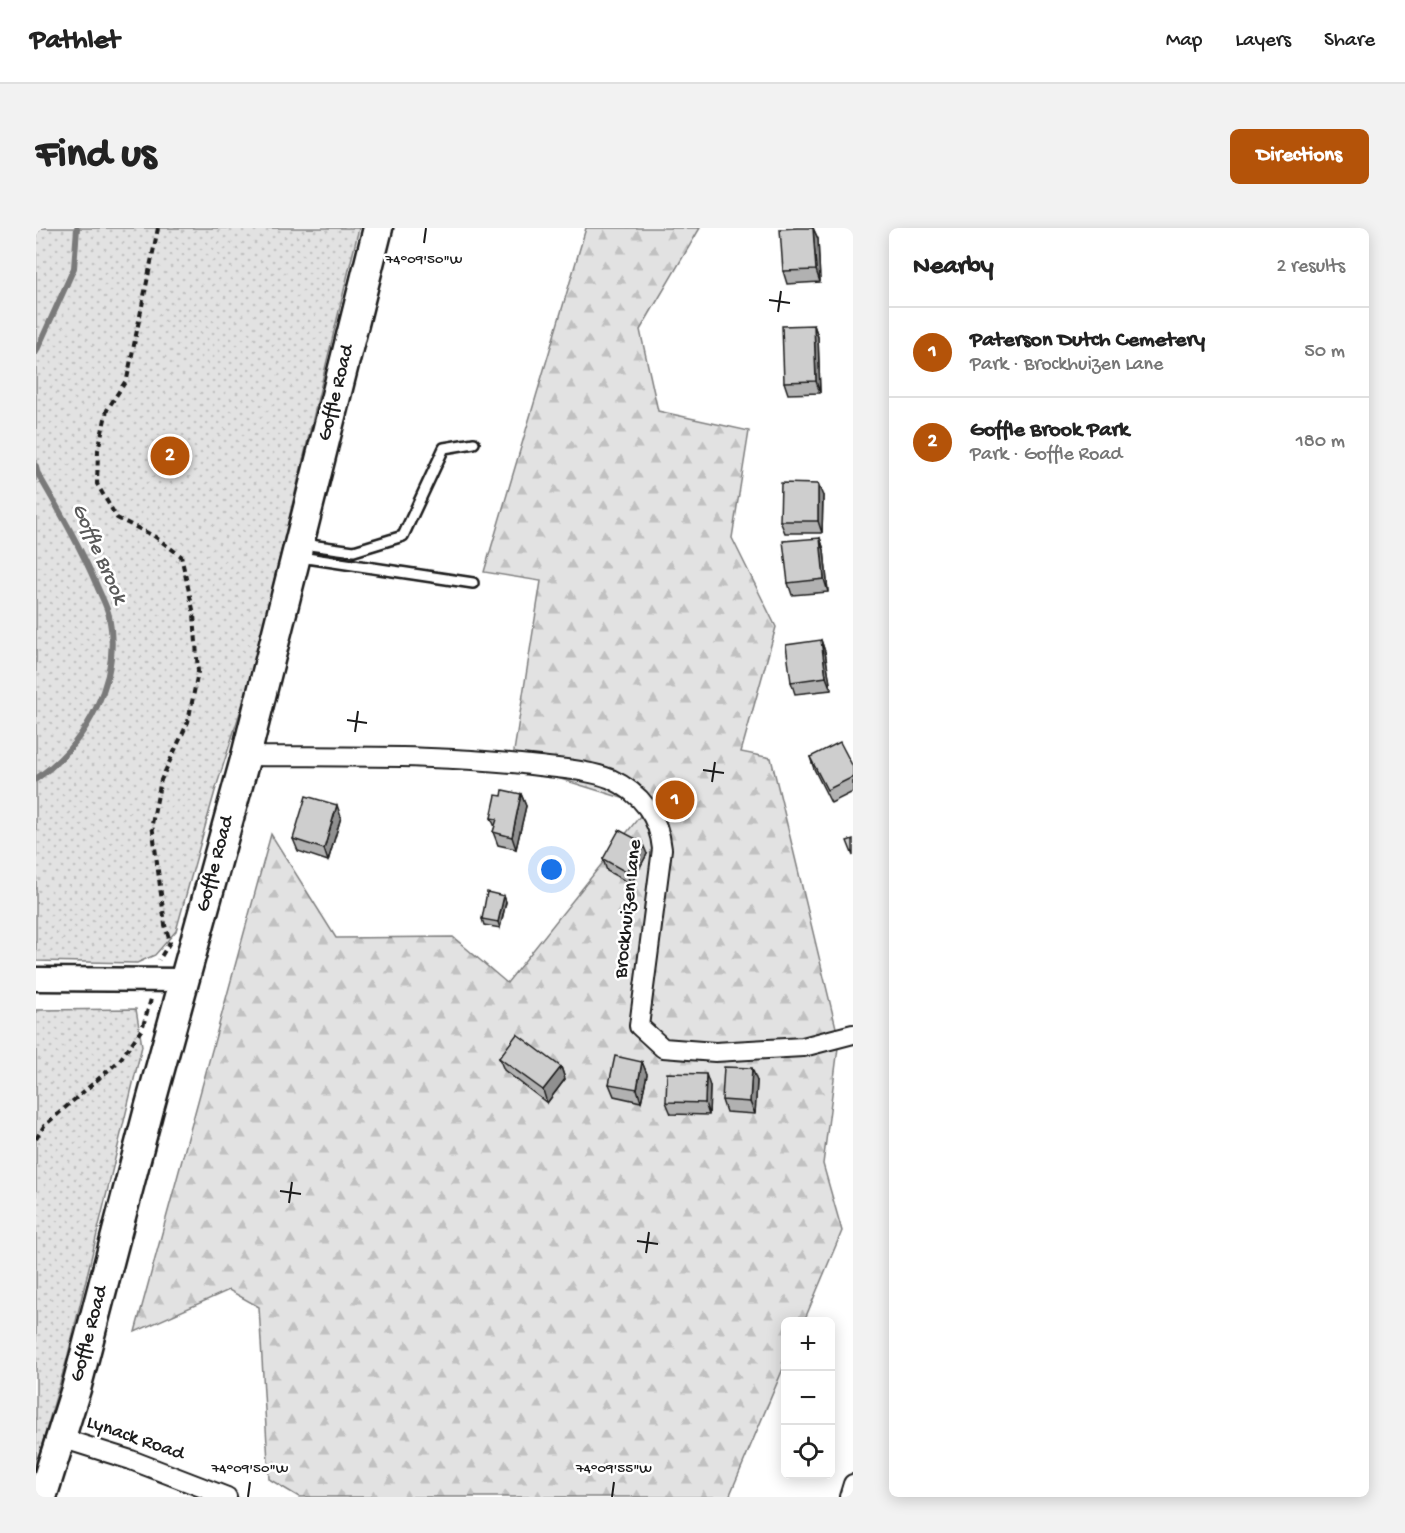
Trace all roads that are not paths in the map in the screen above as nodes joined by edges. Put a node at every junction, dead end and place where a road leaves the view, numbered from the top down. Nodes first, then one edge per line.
1 (378, 228) edge
2 (474, 443) dead end
3 (298, 550) junction
4 (472, 583) dead end
5 (246, 756) junction
6 (36, 980) edge
7 (184, 980) junction
8 (853, 1034) edge
9 (61, 1438) junction
10 (853, 1484) edge
11 (42, 1497) edge
12 (227, 1497) edge
13 (849, 1497) edge

1 - 3 main road, Goffle Road
2 - 3 lane
3 - 4 lane
3 - 5 main road, Goffle Road
5 - 7 main road, Goffle Road
5 - 8 street, Brockhuizen Lane
6 - 7 street
7 - 9 main road, Goffle Road
9 - 11 main road, Goffle Road
9 - 12 street, Lynack Road
10 - 13 street

